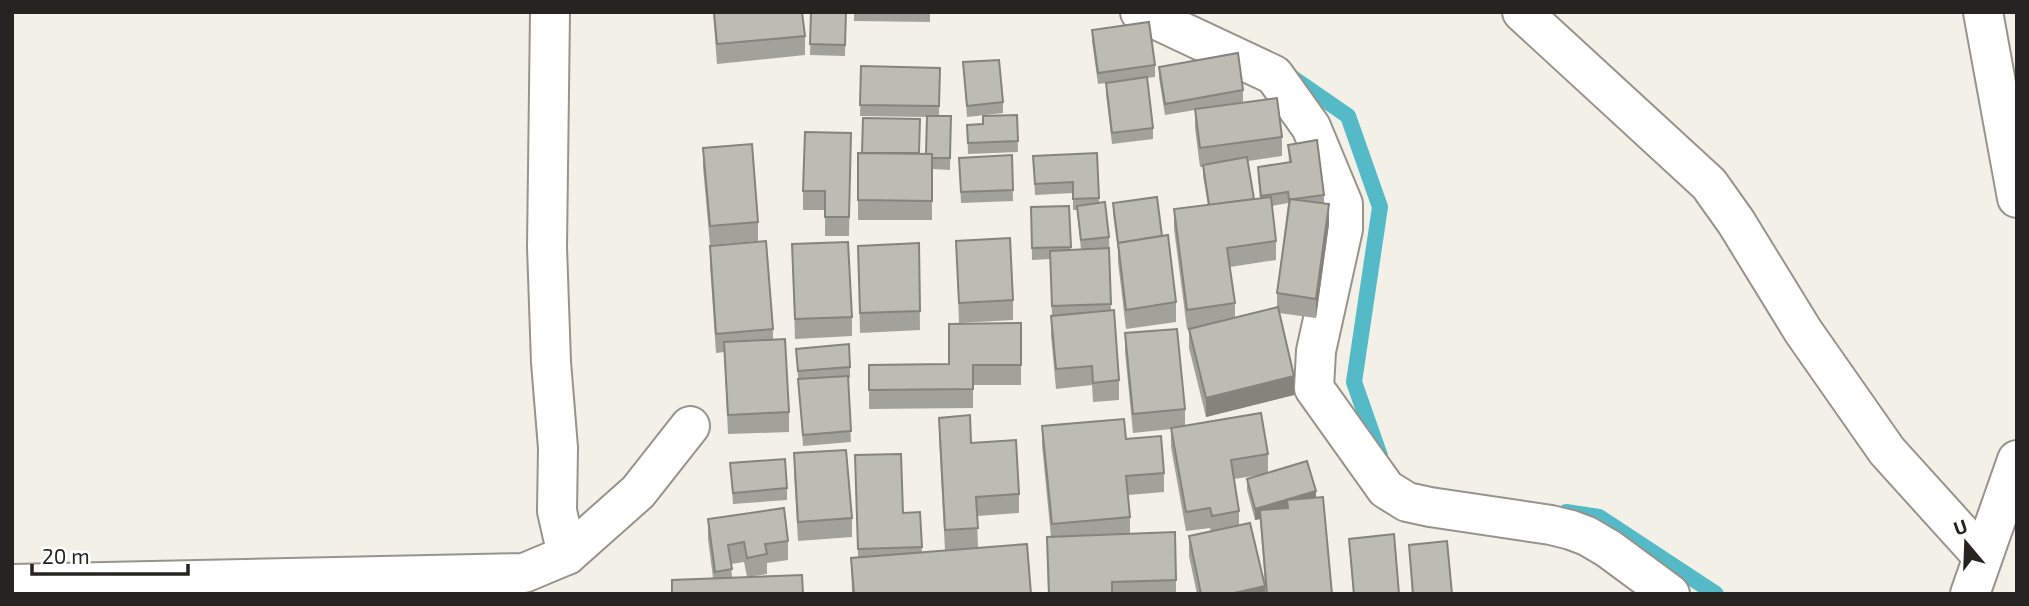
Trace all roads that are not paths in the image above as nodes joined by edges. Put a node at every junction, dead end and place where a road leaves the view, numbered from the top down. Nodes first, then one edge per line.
1 (550, 12) edge
2 (1140, 12) edge
3 (1522, 12) edge
4 (1983, 12) edge
5 (2017, 198) edge
6 (690, 426) dead end
7 (2017, 460) edge
8 (567, 555) junction
9 (1982, 556) junction
10 (12, 583) edge
11 (1670, 594) edge
12 (1970, 594) edge

1 - 8 street
2 - 11 street
3 - 9 street
4 - 5 street
6 - 8 street
7 - 9 street
8 - 10 street
9 - 12 street

